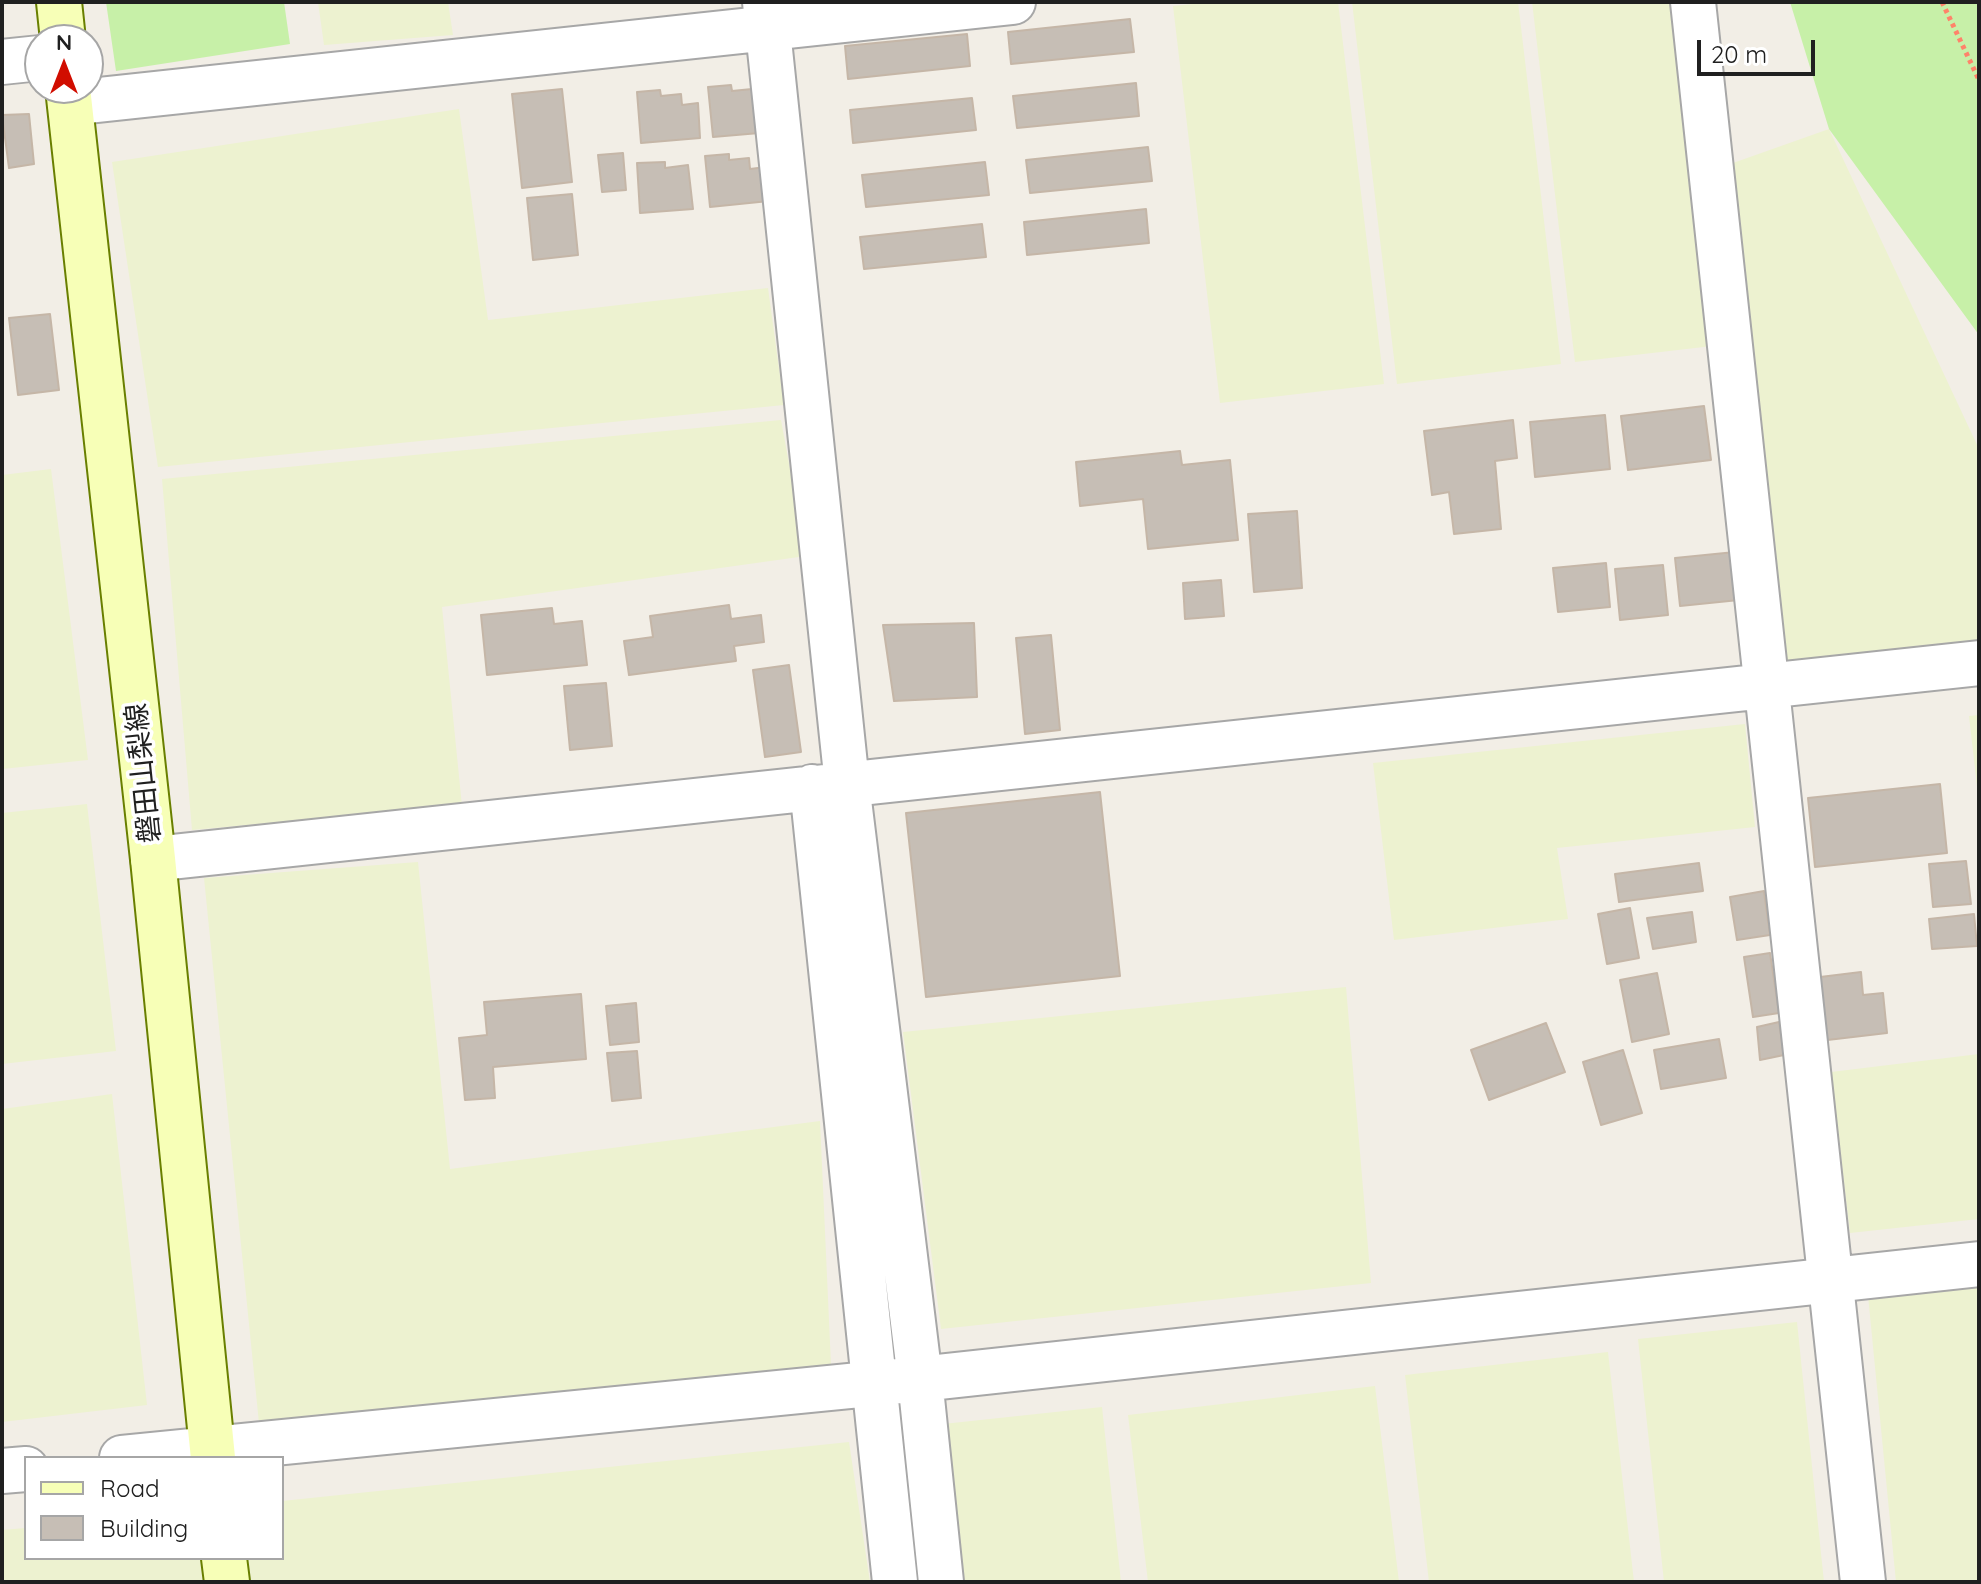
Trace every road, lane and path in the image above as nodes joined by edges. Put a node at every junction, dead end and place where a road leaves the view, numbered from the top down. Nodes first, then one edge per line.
1 (59, 2) edge
2 (1013, 2) edge
3 (1693, 2) edge
4 (1942, 2) edge
5 (766, 15) edge
6 (61, 24) edge
7 (24, 60) edge
8 (2, 62) edge
9 (1979, 80) edge
10 (104, 92) edge
11 (70, 104) edge
12 (1979, 663) edge
13 (1767, 685) junction
14 (830, 786) junction
15 (153, 859) junction
16 (1979, 1264) edge
17 (1831, 1278) junction
18 (920, 1379) junction
19 (874, 1383) junction
20 (212, 1453) edge
21 (158, 1456) edge
22 (24, 1469) edge
23 (2, 1471) edge
24 (224, 1560) edge
25 (227, 1582) edge
26 (895, 1582) edge
27 (941, 1582) edge
28 (1863, 1582) edge

1 - 6 main road
2 - 5 street
3 - 13 street
4 - 9 path
5 - 10 street
5 - 14 street
7 - 8 street
11 - 15 main road, 磐田山梨線
12 - 13 street
13 - 14 street
13 - 17 street
14 - 15 street
14 - 18 street
14 - 19 street
15 - 20 main road, 磐田山梨線
16 - 17 street
17 - 18 street
17 - 28 street
18 - 19 street
18 - 27 street
19 - 20 street
19 - 26 street
20 - 21 street
22 - 23 street
24 - 25 main road

